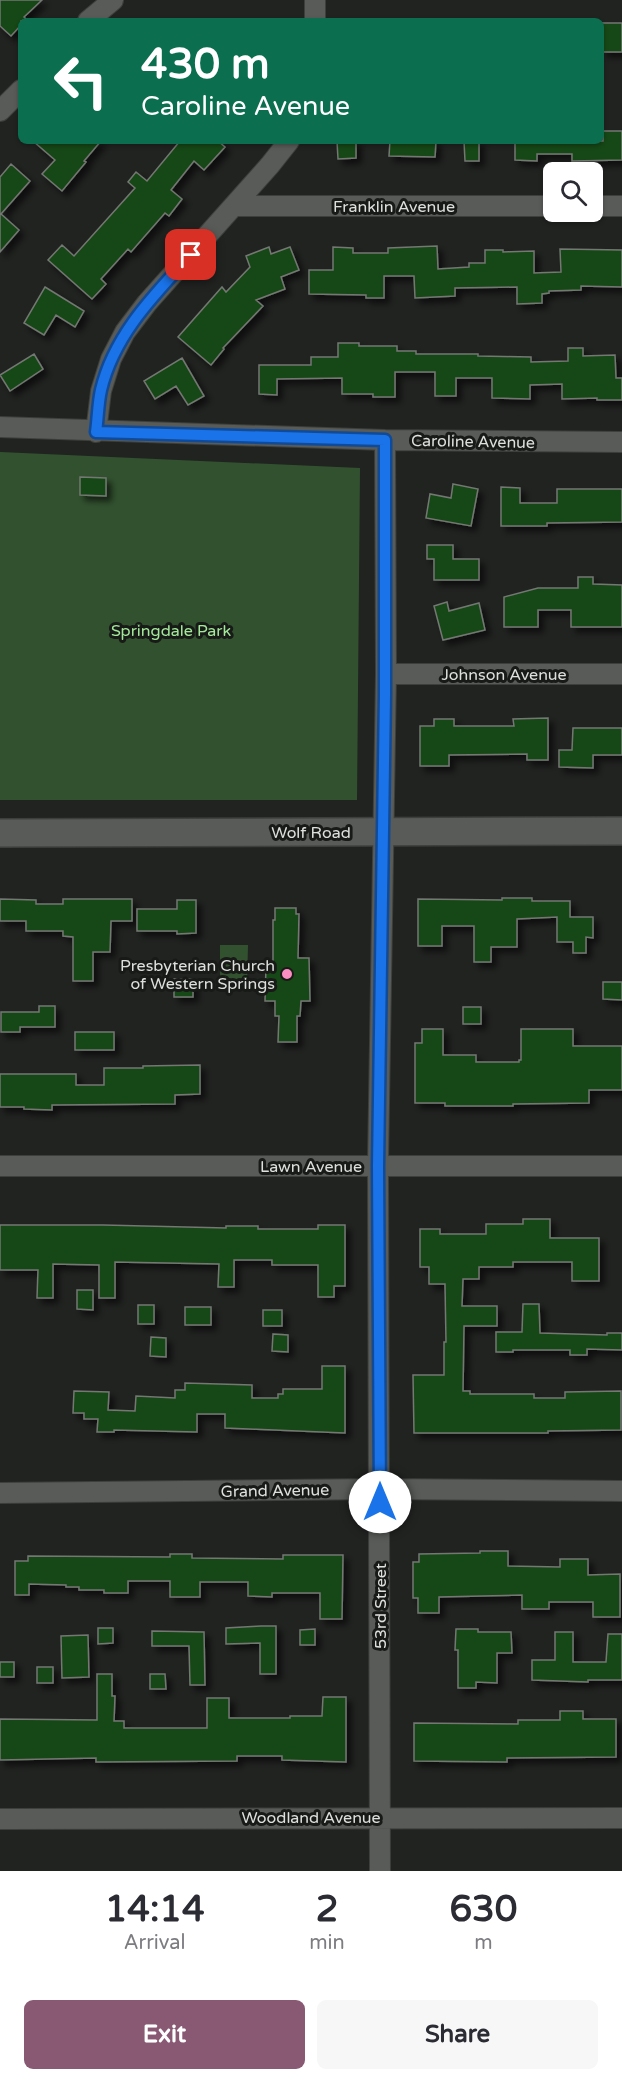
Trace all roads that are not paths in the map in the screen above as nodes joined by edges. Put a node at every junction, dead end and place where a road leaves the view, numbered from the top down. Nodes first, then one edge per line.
1 (113, 0) edge
2 (315, 0) edge
3 (92, 18) edge
4 (315, 18) edge
5 (18, 93) edge
6 (0, 111) edge
7 (287, 144) edge
8 (235, 206) junction
9 (543, 206) edge
10 (603, 206) edge
11 (622, 206) edge
12 (0, 427) edge
13 (96, 432) junction
14 (385, 440) junction
15 (622, 442) edge
16 (386, 674) junction
17 (622, 674) edge
18 (622, 831) edge
19 (384, 832) junction
20 (0, 833) edge
21 (0, 1166) edge
22 (378, 1166) junction
23 (622, 1166) edge
24 (380, 1490) junction
25 (622, 1491) edge
26 (0, 1493) edge
27 (381, 1817) junction
28 (622, 1818) edge
29 (0, 1819) edge
30 (380, 1871) edge

1 - 3 street
2 - 4 street
5 - 6 street
7 - 8 street
8 - 9 street, Franklin Avenue
8 - 13 street
10 - 11 street
12 - 13 street, Caroline Avenue
13 - 14 street, Caroline Avenue
14 - 15 street, Caroline Avenue
14 - 16 street, 53rd Street
16 - 17 street, Johnson Avenue
16 - 19 street, 53rd Street
18 - 19 main road, Wolf Road
19 - 20 main road, Wolf Road
19 - 22 street, 53rd Street
21 - 22 street, Lawn Avenue
22 - 23 street, Lawn Avenue
22 - 24 street, 53rd Street
24 - 25 street, Grand Avenue
24 - 26 street, Grand Avenue
24 - 27 street, 53rd Street
27 - 28 street, Woodland Avenue
27 - 29 street, Woodland Avenue
27 - 30 street, 53rd Street

